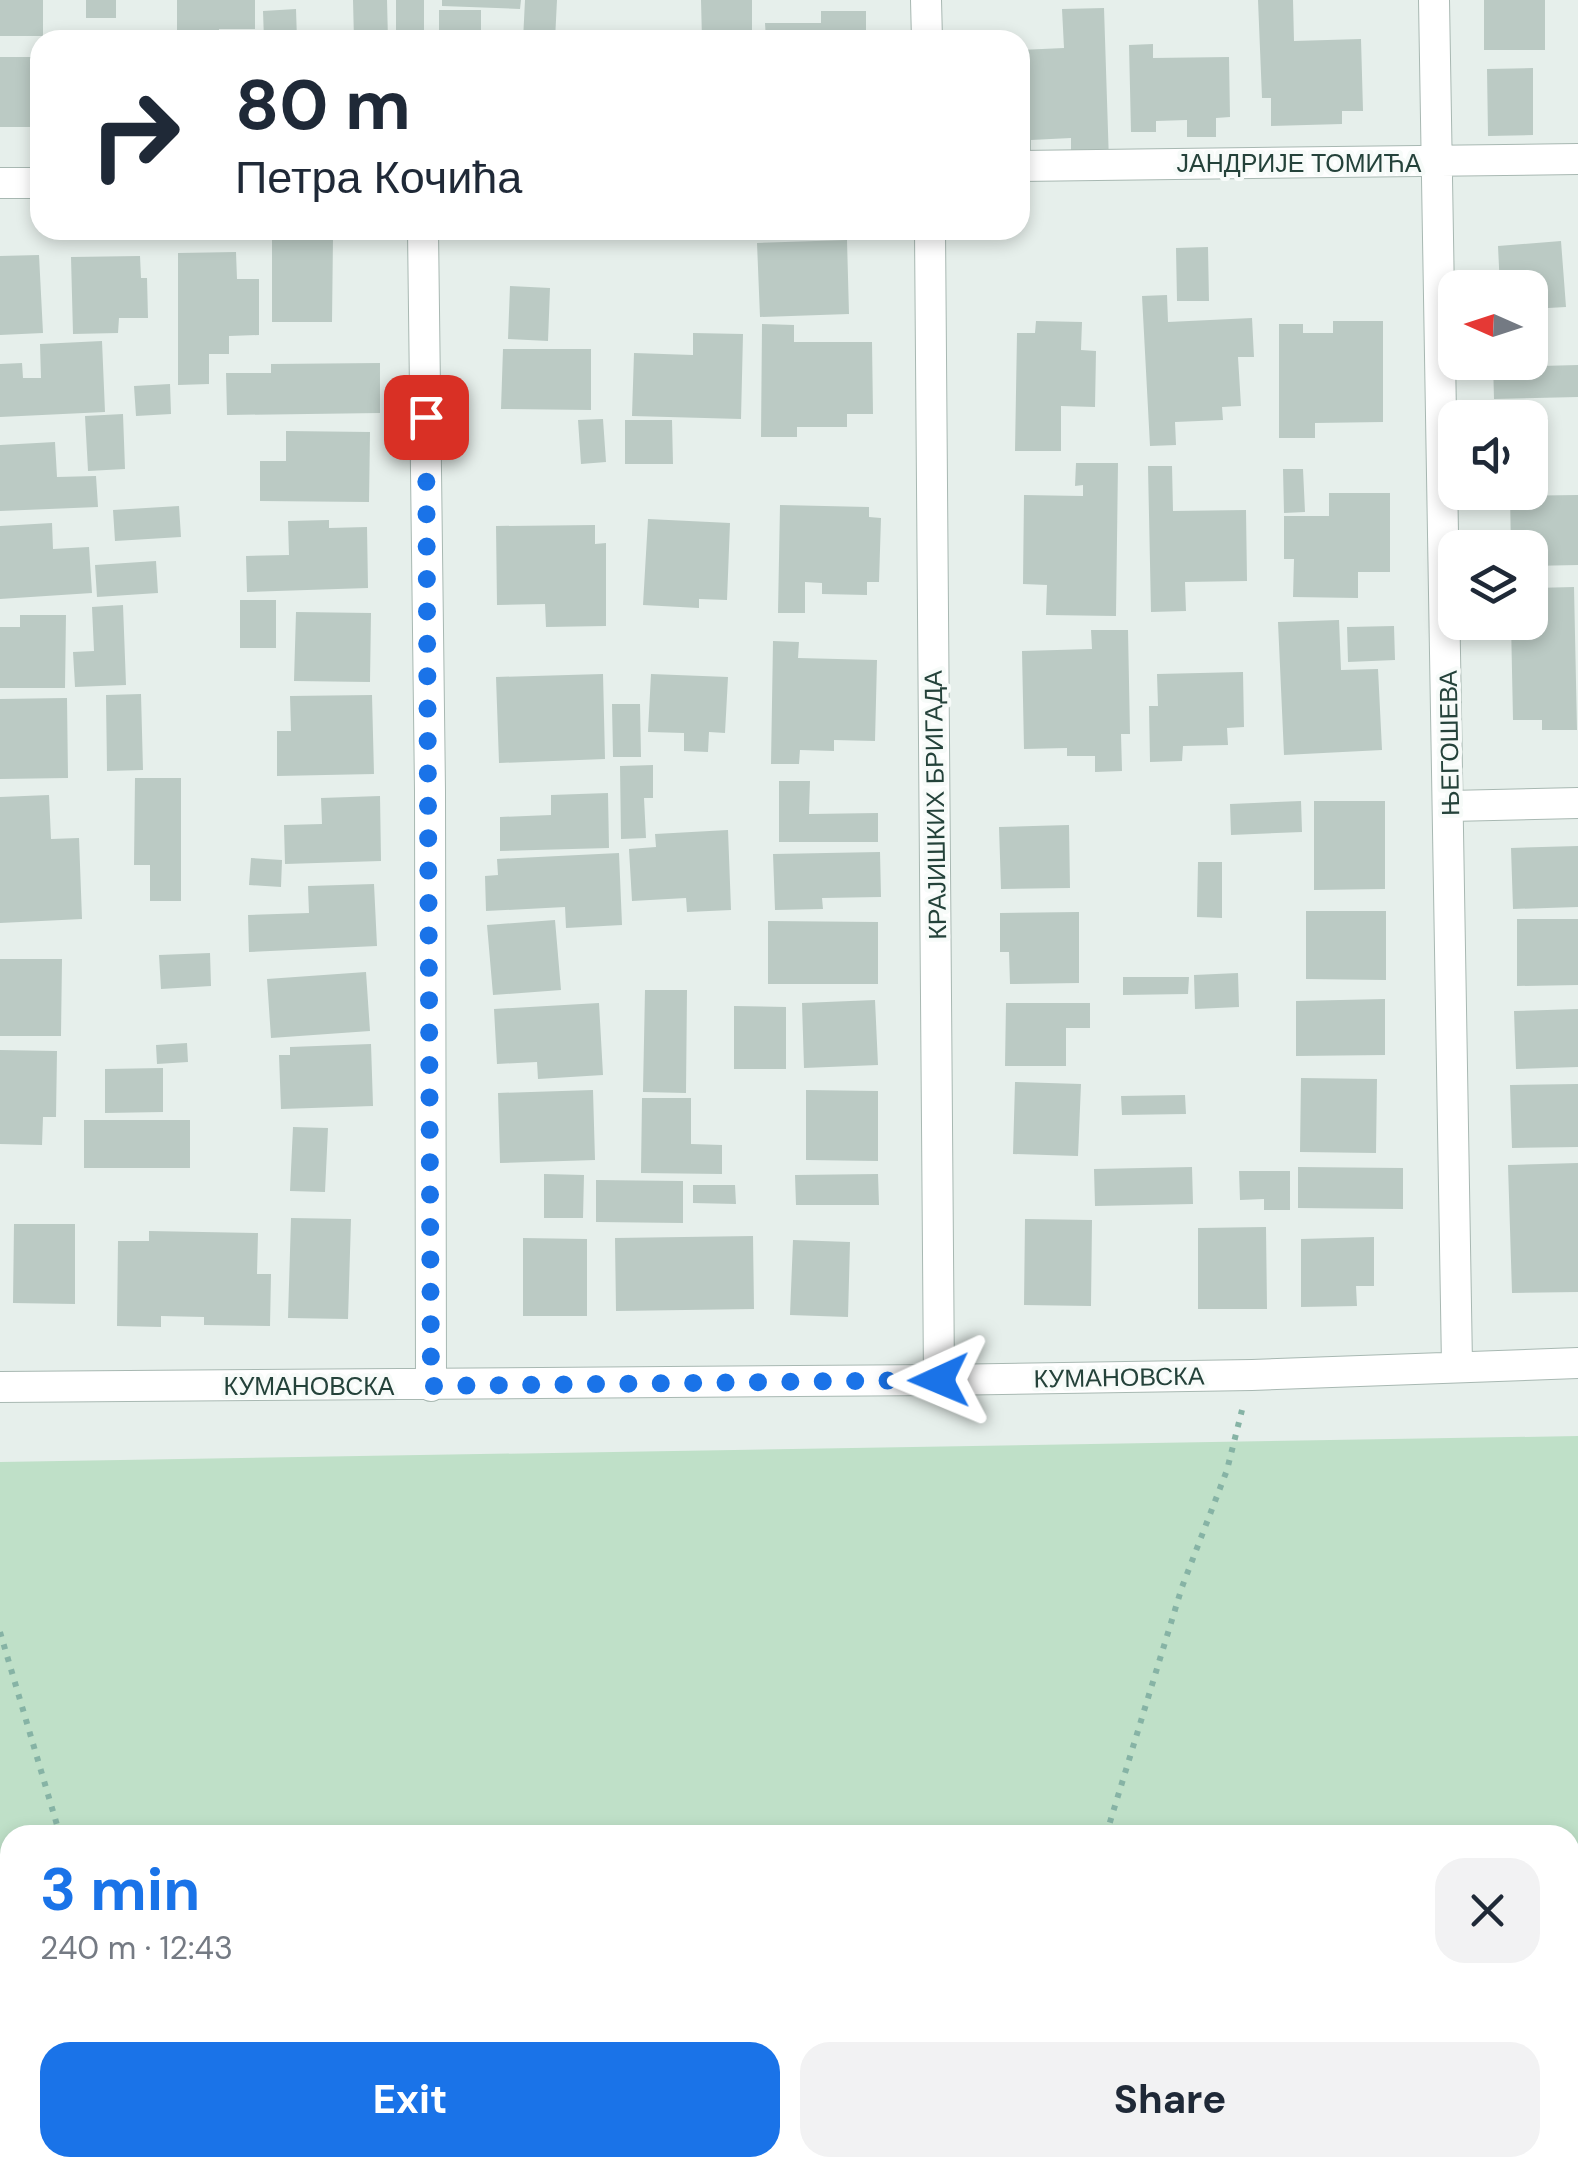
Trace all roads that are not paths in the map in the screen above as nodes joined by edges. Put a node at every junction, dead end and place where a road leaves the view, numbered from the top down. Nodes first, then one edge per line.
1 (926, 0) edge
2 (1434, 0) edge
3 (927, 30) edge
4 (1578, 158) edge
5 (1439, 162) junction
6 (1030, 166) edge
7 (30, 182) edge
8 (0, 183) edge
9 (423, 240) edge
10 (930, 240) edge
11 (1578, 803) edge
12 (1450, 806) junction
13 (1578, 1363) edge
14 (1457, 1365) junction
15 (939, 1380) junction
16 (431, 1386) junction
17 (0, 1388) edge

1 - 3 street
2 - 5 street, ЊЕГОШЕВА
4 - 5 street, ЈАНДРИЈЕ ТОМИЋА
5 - 6 street, ЈАНДРИЈЕ ТОМИЋА
5 - 12 street, ЊЕГОШЕВА
7 - 8 street
9 - 16 street
10 - 15 street, КРАЈИШКИХ БРИГАДА
11 - 12 street
12 - 14 street, ЊЕГОШЕВА
13 - 14 street, КУМАНОВСКА
14 - 15 street, КУМАНОВСКА
15 - 16 street, КУМАНОВСКА
16 - 17 street, КУМАНОВСКА

